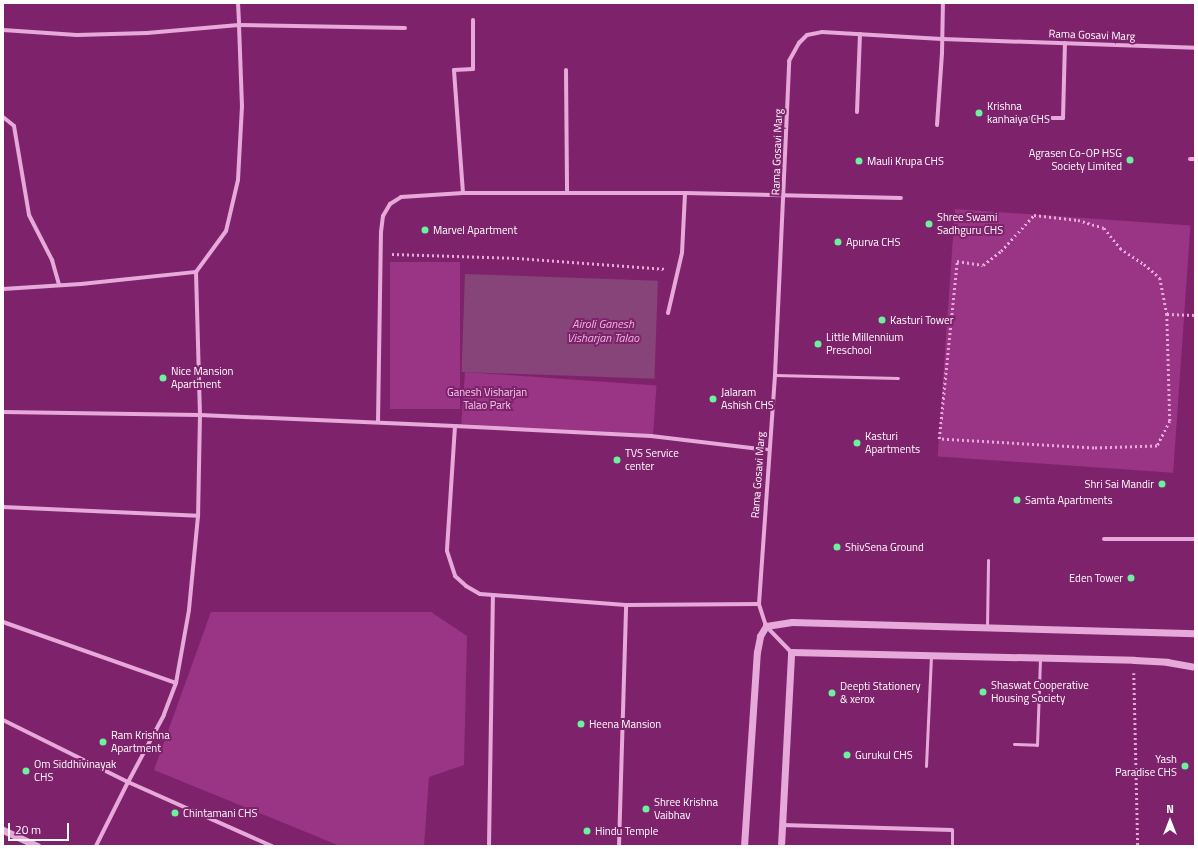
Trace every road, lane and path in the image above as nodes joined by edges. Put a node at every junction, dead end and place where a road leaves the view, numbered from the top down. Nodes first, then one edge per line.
1 (238, 3) edge
2 (943, 3) edge
3 (473, 20) dead end
4 (239, 25) junction
5 (405, 28) dead end
6 (3, 30) edge
7 (860, 34) junction
8 (942, 39) junction
9 (1065, 43) junction
10 (1195, 48) edge
11 (566, 70) dead end
12 (857, 112) dead end
13 (3, 117) edge
14 (1010, 118) dead end
15 (937, 125) dead end
16 (1190, 159) dead end
17 (1195, 159) edge
18 (463, 193) junction
19 (567, 193) junction
20 (686, 193) junction
21 (784, 196) junction
22 (901, 198) dead end
23 (381, 254) junction
24 (677, 270) junction
25 (196, 272) junction
26 (59, 285) junction
27 (3, 289) edge
28 (668, 313) dead end
29 (1167, 314) junction
30 (1195, 315) edge
31 (775, 375) junction
32 (898, 378) dead end
33 (3, 412) edge
34 (200, 416) junction
35 (378, 422) junction
36 (455, 426) junction
37 (769, 450) junction
38 (3, 507) edge
39 (198, 516) junction
40 (1104, 539) dead end
41 (1195, 540) edge
42 (988, 560) dead end
43 (493, 595) junction
44 (758, 604) junction
45 (626, 605) junction
46 (3, 622) edge
47 (766, 626) junction
48 (987, 628) junction
49 (1195, 633) edge
50 (791, 652) junction
51 (931, 656) junction
52 (1040, 659) junction
53 (1134, 660) junction
54 (1195, 667) edge
55 (176, 682) junction
56 (3, 720) edge
57 (1014, 744) dead end
58 (926, 766) dead end
59 (128, 782) junction
60 (782, 825) junction
61 (3, 830) edge
62 (952, 830) joint
63 (37, 846) edge
64 (96, 846) edge
65 (272, 846) edge
66 (489, 846) edge
67 (619, 846) edge
68 (744, 846) edge
69 (781, 846) edge
70 (952, 846) edge
71 (1138, 846) edge

1 - 4 street
2 - 8 street
3 - 18 street
4 - 5 street
4 - 6 street
4 - 25 street
7 - 8 street, Rama Gosavi Marg
7 - 12 street
7 - 21 street, Rama Gosavi Marg
8 - 9 street, Rama Gosavi Marg
8 - 15 street
9 - 10 street, Rama Gosavi Marg
9 - 14 street
11 - 19 street
13 - 26 street
16 - 17 street
18 - 19 street
18 - 23 street
19 - 20 street
20 - 21 street
20 - 24 street
21 - 22 street
21 - 31 street, Rama Gosavi Marg
23 - 24 path
23 - 35 street
24 - 28 street
25 - 26 street
25 - 34 street
26 - 27 street
29 - 29 path
29 - 30 path
31 - 32 lane
31 - 37 street, Rama Gosavi Marg
33 - 34 street
34 - 35 street
34 - 39 street
35 - 36 street
36 - 37 street
36 - 43 street
37 - 44 street, Rama Gosavi Marg
38 - 39 street
39 - 55 street
40 - 41 street
42 - 48 lane
43 - 45 street
43 - 66 street
44 - 45 street
44 - 47 street, Rama Gosavi Marg
45 - 67 street
46 - 55 street
47 - 48 street
47 - 50 street, Rama Gosavi Marg
47 - 68 street
48 - 49 street
50 - 51 street
50 - 60 street
51 - 52 street
51 - 58 lane
52 - 53 street
52 - 57 lane
53 - 54 street
53 - 71 path
55 - 59 street
56 - 59 street
59 - 64 street
59 - 65 street
60 - 62 street
60 - 69 street
61 - 63 street
62 - 70 lane

